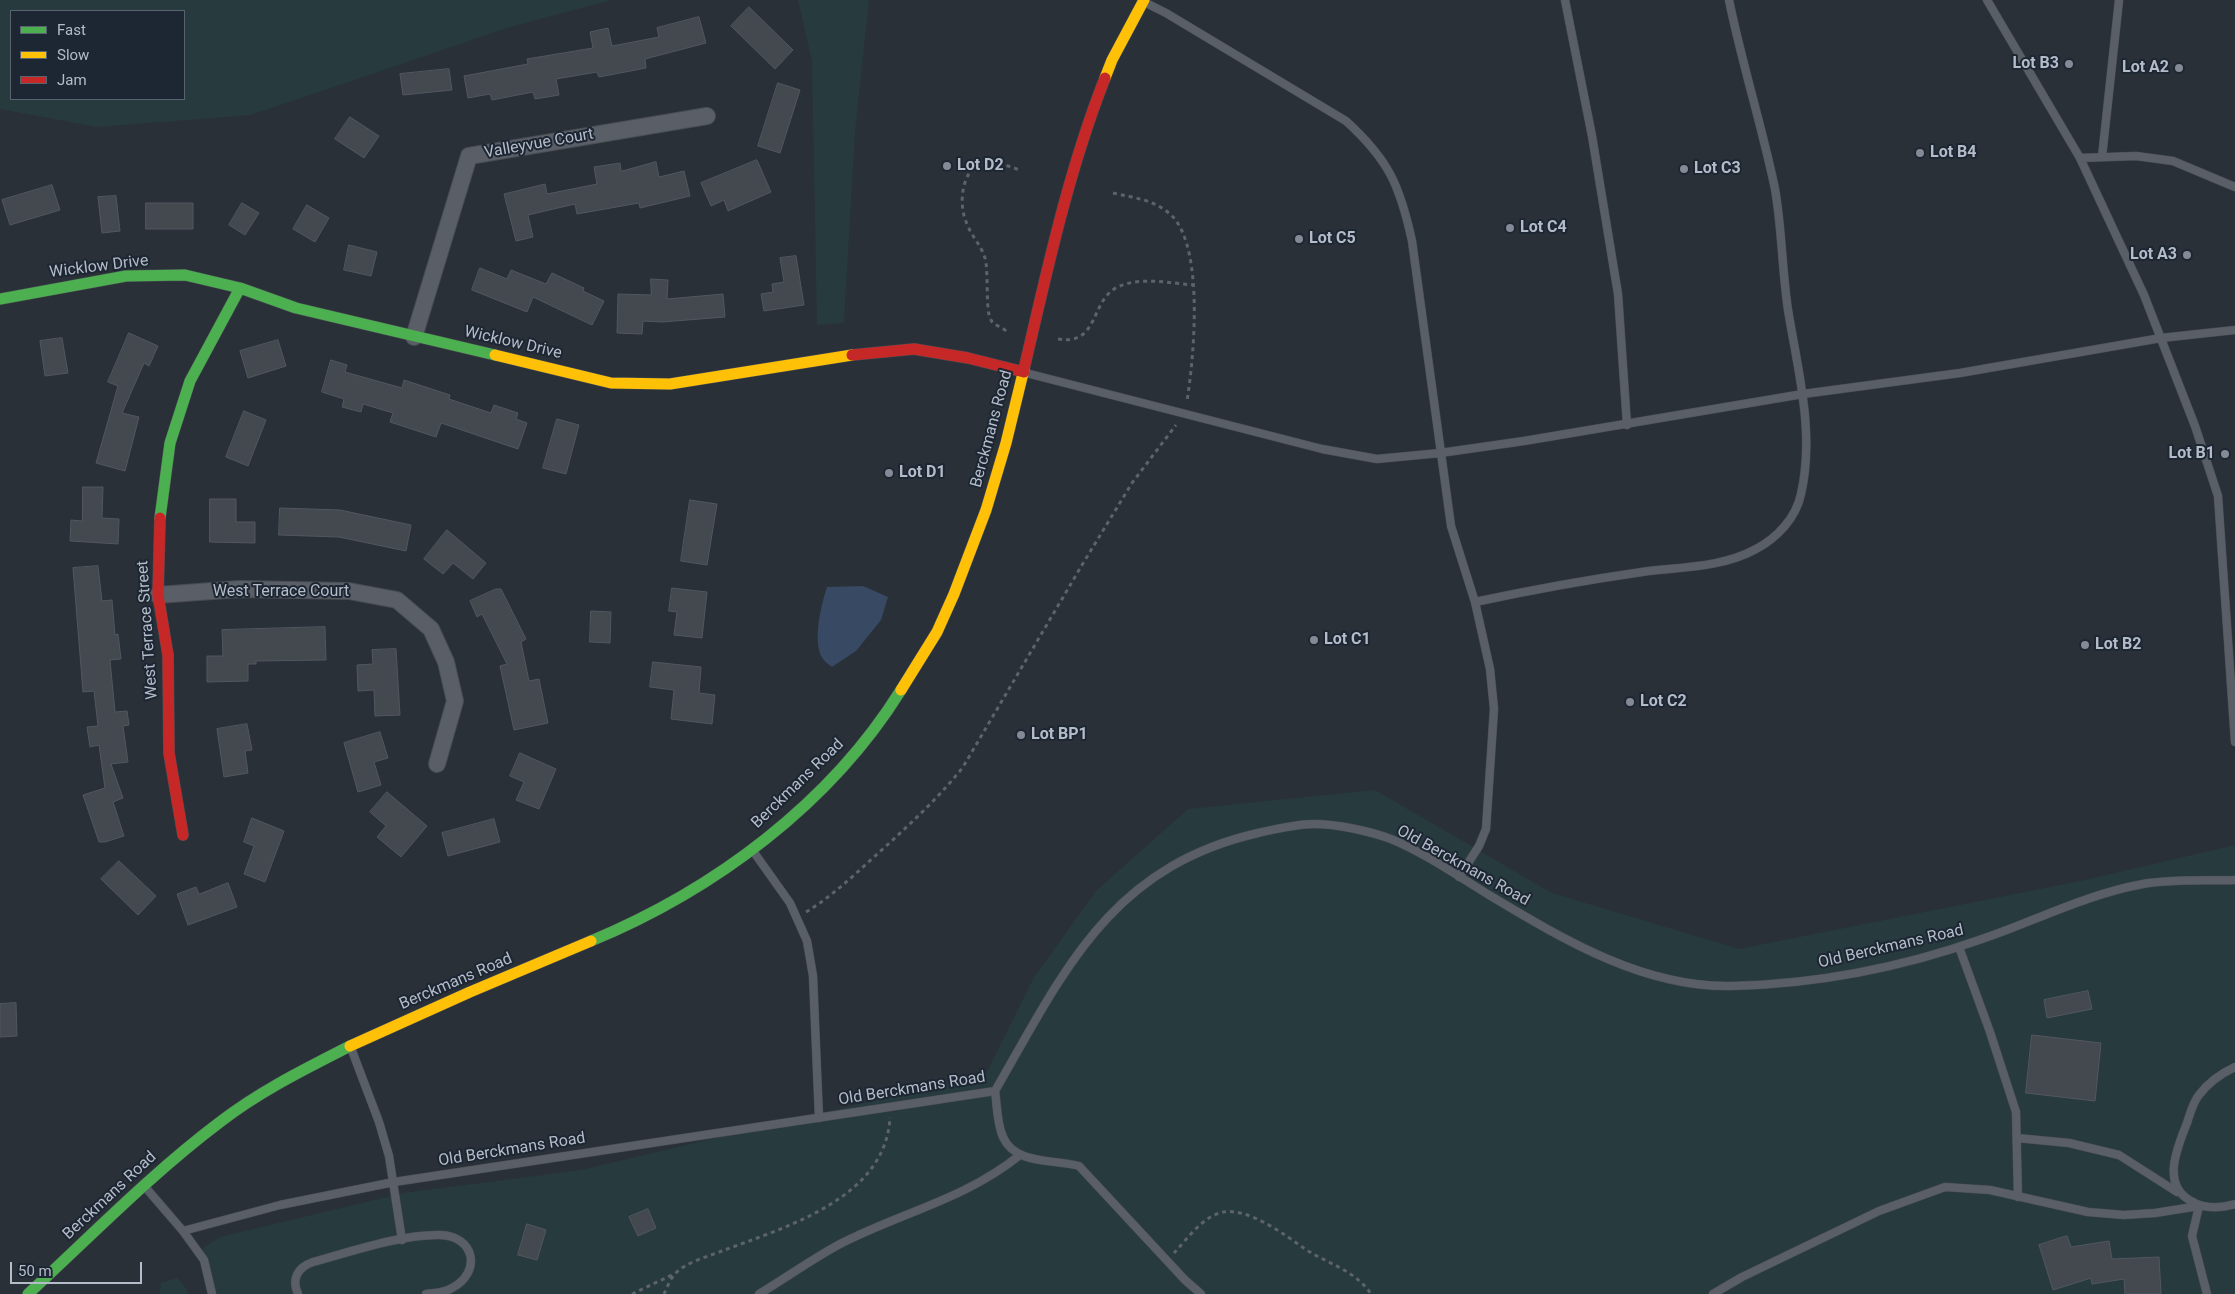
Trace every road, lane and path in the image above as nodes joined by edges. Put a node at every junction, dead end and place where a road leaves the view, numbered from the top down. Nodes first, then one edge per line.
1 (1565, 0) edge
2 (1729, 0) edge
3 (1987, 0) edge
4 (2119, 0) edge
5 (1142, 1) edge
6 (707, 116) dead end
7 (2102, 157) junction
8 (2080, 158) junction
9 (1020, 170) dead end
10 (2235, 187) edge
11 (1114, 193) dead end
12 (1193, 285) junction
13 (240, 288) junction
14 (0, 299) edge
15 (2235, 330) edge
16 (1006, 331) dead end
17 (414, 337) junction
18 (2161, 338) junction
19 (1058, 339) dead end
20 (1024, 372) junction
21 (1803, 394) junction
22 (1185, 414) junction
23 (1626, 425) junction
24 (1440, 453) junction
25 (158, 595) junction
26 (1475, 602) junction
27 (2235, 742) edge
28 (437, 764) dead end
29 (183, 835) dead end
30 (752, 850) junction
31 (1459, 877) junction
32 (2235, 880) edge
33 (798, 916) junction
34 (1959, 947) junction
35 (350, 1046) junction
36 (2235, 1067) edge
37 (995, 1091) junction
38 (890, 1107) junction
39 (819, 1118) junction
40 (2017, 1138) junction
41 (1020, 1155) junction
42 (394, 1182) junction
43 (145, 1187) junction
44 (2018, 1196) junction
45 (2186, 1199) junction
46 (2235, 1204) edge
47 (2199, 1206) junction
48 (183, 1231) junction
49 (402, 1240) junction
50 (1174, 1267) junction
51 (675, 1273) junction
52 (28, 1294) edge
53 (212, 1294) edge
54 (298, 1294) edge
55 (426, 1294) edge
56 (632, 1294) edge
57 (664, 1294) edge
58 (759, 1294) edge
59 (1201, 1294) edge
60 (1370, 1294) edge
61 (1713, 1294) edge
62 (2207, 1294) edge

1 - 23 lane
2 - 21 lane
3 - 8 lane
4 - 7 lane
5 - 20 main road, Berckmans Road
5 - 24 lane
6 - 17 street, Valleyvue Court
7 - 8 lane
7 - 10 lane
8 - 18 lane
9 - 16 path
11 - 12 path
12 - 19 path
12 - 22 path
13 - 14 main road, Wicklow Drive
13 - 17 main road, Wicklow Drive
13 - 25 main road, West Terrace Street
15 - 18 lane
17 - 20 main road, Wicklow Drive
18 - 21 lane
18 - 27 lane
20 - 22 lane
20 - 30 main road, Berckmans Road
21 - 23 lane
21 - 26 lane
22 - 24 lane
22 - 33 path
23 - 24 lane
24 - 26 lane
25 - 28 street, West Terrace Court
25 - 29 main road, West Terrace Street
26 - 31 lane
30 - 33 lane
30 - 35 main road, Berckmans Road
31 - 34 lane, Old Berckmans Road
31 - 37 lane, Old Berckmans Road
32 - 34 lane, Old Berckmans Road
33 - 39 lane
34 - 40 lane
35 - 42 lane
35 - 43 main road, Berckmans Road
36 - 45 lane
37 - 38 lane, Old Berckmans Road
37 - 41 lane
38 - 39 lane, Old Berckmans Road
38 - 51 path
39 - 42 lane, Old Berckmans Road
40 - 44 lane
40 - 45 lane
41 - 50 lane
41 - 58 lane
42 - 48 lane, Old Berckmans Road
42 - 49 lane
43 - 48 lane
43 - 52 main road, Berckmans Road
44 - 47 lane
44 - 61 lane
45 - 47 lane
46 - 47 lane
47 - 62 lane
48 - 53 lane
49 - 54 lane
49 - 55 lane
50 - 59 lane
50 - 60 path
51 - 56 path
51 - 57 path

